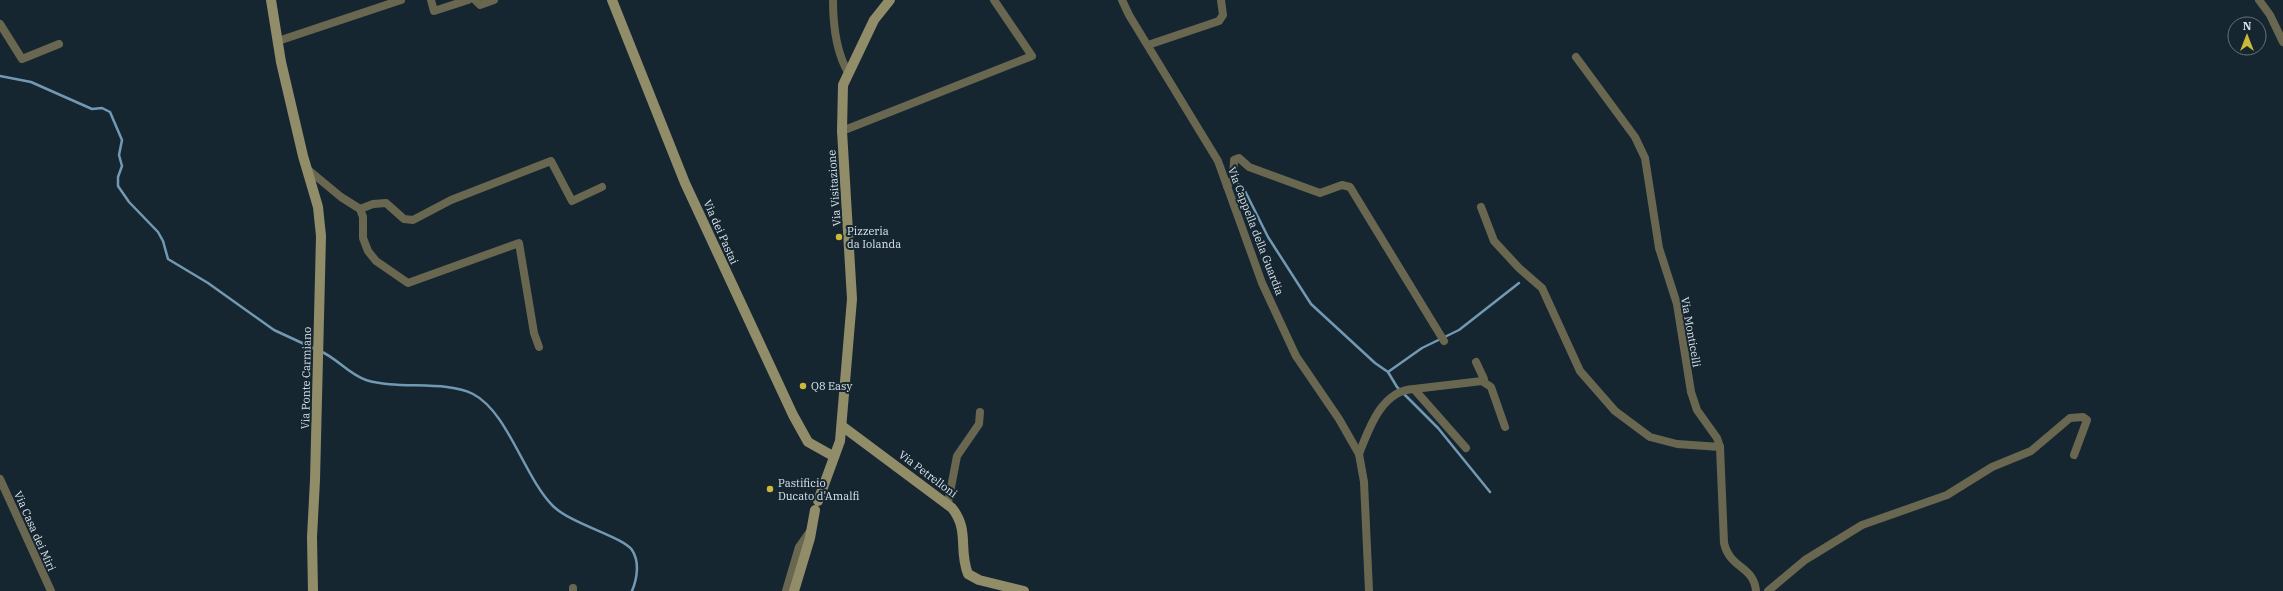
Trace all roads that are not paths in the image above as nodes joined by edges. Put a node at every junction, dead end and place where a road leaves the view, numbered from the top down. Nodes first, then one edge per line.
1 (271, 0) edge
2 (401, 0) edge
3 (431, 0) edge
4 (468, 0) edge
5 (475, 0) edge
6 (494, 0) edge
7 (612, 0) edge
8 (833, 0) edge
9 (890, 0) edge
10 (994, 0) edge
11 (1122, 0) edge
12 (1222, 0) edge
13 (2259, 0) edge
14 (0, 24) edge
15 (278, 41) junction
16 (2283, 42) edge
17 (59, 44) dead end
18 (1152, 44) junction
19 (1576, 57) dead end
20 (849, 74) junction
21 (842, 131) junction
22 (306, 168) junction
23 (1231, 180) junction
24 (602, 188) dead end
25 (1481, 207) dead end
26 (360, 209) junction
27 (1444, 341) dead end
28 (539, 347) dead end
29 (1476, 362) dead end
30 (1482, 380) junction
31 (1414, 389) junction
32 (980, 412) dead end
33 (842, 426) junction
34 (1505, 427) dead end
35 (1720, 447) junction
36 (1466, 448) dead end
37 (1359, 454) junction
38 (2074, 454) dead end
39 (833, 456) junction
40 (0, 479) edge
41 (948, 503) junction
42 (812, 529) junction
43 (51, 591) edge
44 (313, 591) edge
45 (786, 591) edge
46 (794, 591) edge
47 (1024, 591) edge
48 (1369, 591) edge
49 (1756, 591) edge
50 (1768, 591) edge

1 - 15 street, Via Ponte Carmiano
2 - 15 street
3 - 4 street
5 - 6 street
7 - 39 street, Via dei Pastai
8 - 20 street
9 - 20 street, Via Visitazione
10 - 21 street
11 - 18 street, Via Cappella della Guardia
12 - 18 street
13 - 16 street
14 - 17 street
15 - 22 street, Via Ponte Carmiano
18 - 23 street, Via Cappella della Guardia
19 - 35 street, Via Monticelli
20 - 21 street, Via Visitazione
21 - 33 street, Via Visitazione
22 - 26 street
22 - 44 street, Via Ponte Carmiano
23 - 27 street
23 - 37 street, Via Cappella della Guardia
24 - 26 street
25 - 35 street
26 - 28 street
29 - 30 street
30 - 31 street
30 - 34 street
31 - 36 street
31 - 37 street
32 - 41 street
33 - 39 street, Via Visitazione
33 - 41 street, Via Petrelloni
35 - 49 street, Via Monticelli
37 - 48 street, Via Cappella della Guardia
38 - 50 street
39 - 42 street, Via Visitazione
40 - 43 street, Via Casa dei Miri
41 - 47 street, Via Petrelloni
42 - 45 street
42 - 46 street, Via Visitazione

